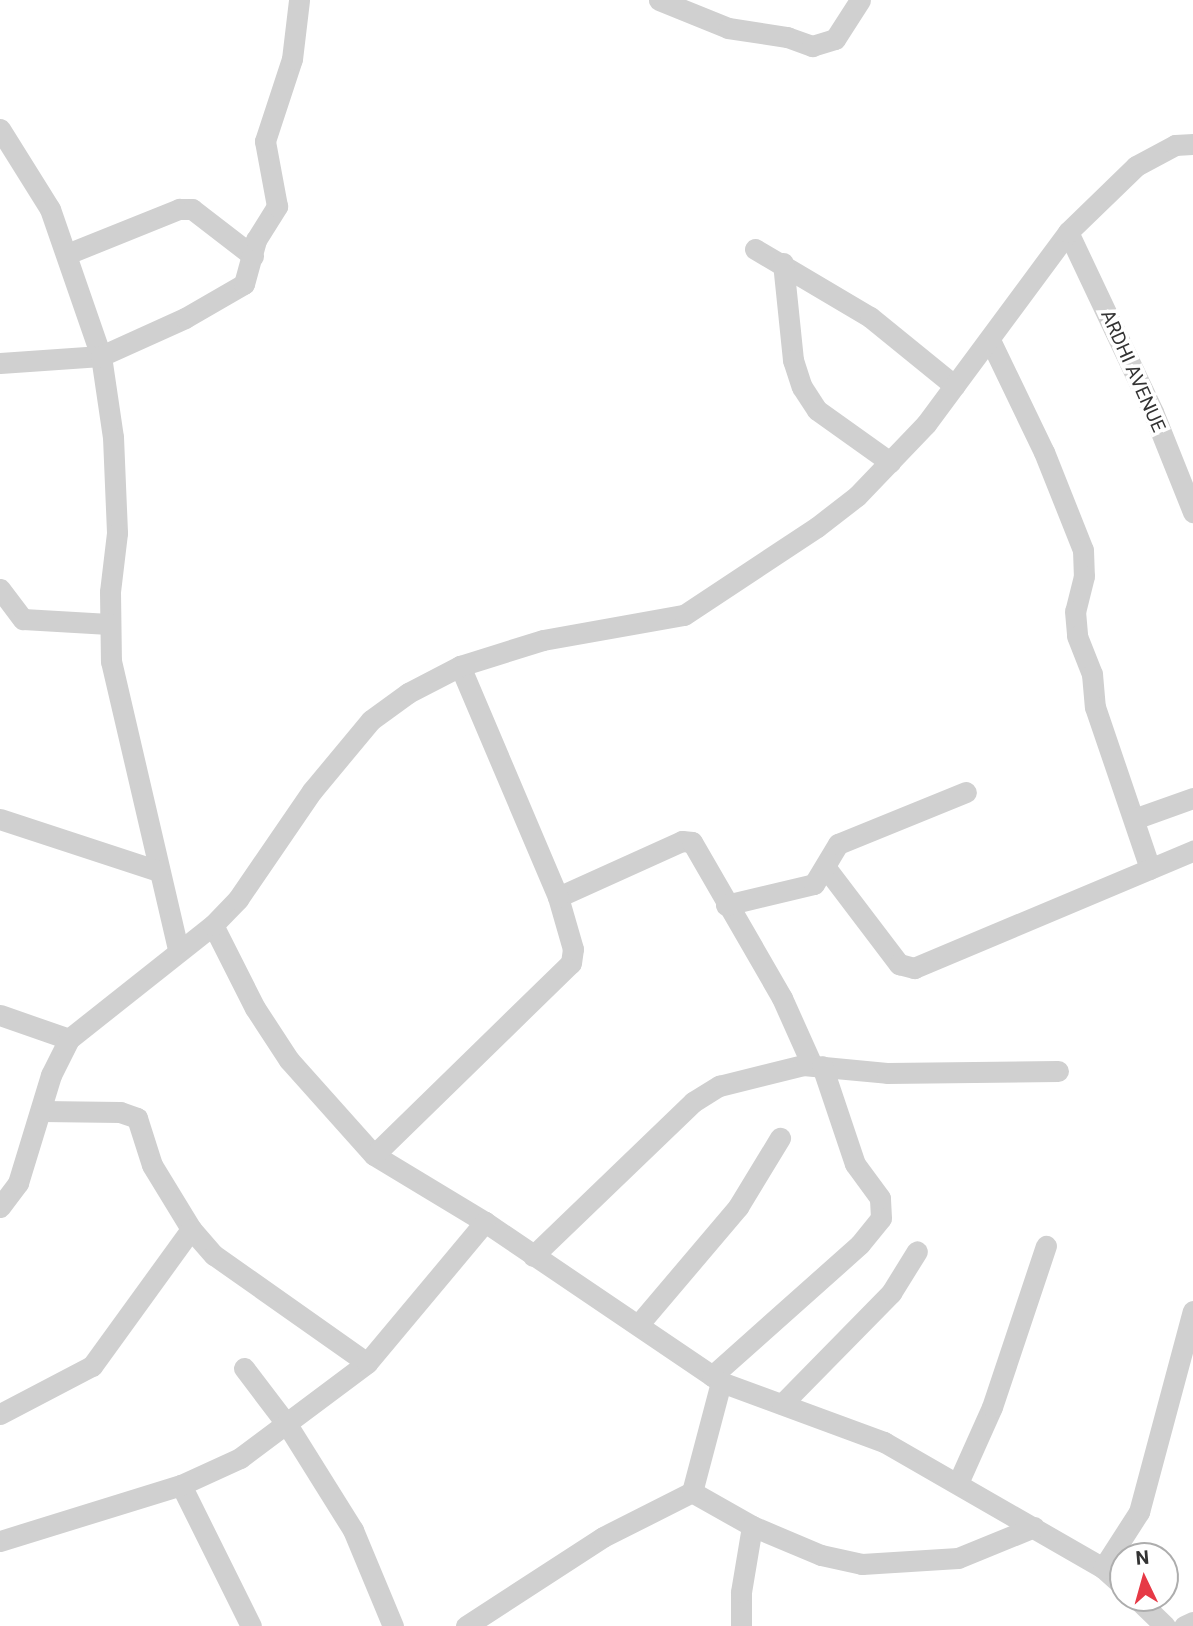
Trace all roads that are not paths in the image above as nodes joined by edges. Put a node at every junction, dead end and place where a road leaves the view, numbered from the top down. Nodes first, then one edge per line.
1 (299, 0) edge
2 (659, 0) edge
3 (860, 0) edge
4 (0, 129) edge
5 (1193, 144) edge
6 (1068, 232) junction
7 (755, 249) dead end
8 (67, 254) junction
9 (253, 256) junction
10 (783, 263) junction
11 (990, 340) junction
12 (101, 356) junction
13 (0, 363) edge
14 (955, 386) junction
15 (890, 461) junction
16 (1193, 512) edge
17 (0, 589) edge
18 (110, 624) junction
19 (460, 666) junction
20 (966, 792) dead end
21 (1193, 798) edge
22 (0, 819) edge
23 (1134, 820) junction
24 (1193, 851) edge
25 (825, 868) junction
26 (1150, 869) junction
27 (158, 871) junction
28 (558, 897) junction
29 (726, 905) junction
30 (213, 925) junction
31 (178, 950) junction
32 (0, 1015) edge
33 (69, 1039) junction
34 (817, 1065) junction
35 (1058, 1072) dead end
36 (41, 1111) junction
37 (780, 1138) dead end
38 (374, 1155) junction
39 (9, 1179) edge
40 (0, 1207) edge
41 (485, 1222) junction
42 (191, 1229) junction
43 (1046, 1246) dead end
44 (917, 1251) dead end
45 (533, 1256) junction
46 (1193, 1311) edge
47 (638, 1325) junction
48 (367, 1363) junction
49 (244, 1367) dead end
50 (717, 1379) junction
51 (1183, 1396) edge
52 (782, 1404) junction
53 (0, 1414) edge
54 (288, 1426) junction
55 (958, 1483) junction
56 (181, 1485) junction
57 (692, 1492) junction
58 (752, 1526) junction
59 (1034, 1527) junction
60 (0, 1541) edge
61 (1103, 1568) junction
62 (1109, 1573) edge
63 (1151, 1612) edge
64 (1193, 1622) edge
65 (251, 1626) edge
66 (393, 1626) edge
67 (466, 1626) edge
68 (741, 1626) edge
69 (1166, 1626) edge
70 (1184, 1626) edge

1 - 9 street
2 - 3 street
4 - 8 street
5 - 6 street
6 - 11 street
6 - 16 street, ARDHI AVENUE
7 - 10 street
8 - 9 street
8 - 12 street
9 - 12 street
10 - 14 street
10 - 15 street
11 - 14 street
11 - 23 street
12 - 13 street
12 - 18 street
14 - 15 street
15 - 19 street
17 - 18 street
18 - 27 street
19 - 28 street
19 - 30 street
20 - 25 street
21 - 23 street
22 - 27 street
23 - 26 street
24 - 26 street
25 - 26 street
25 - 29 street
27 - 31 street
28 - 29 street
28 - 38 street
29 - 34 street
30 - 31 street
30 - 38 street
31 - 33 street
32 - 33 street
33 - 36 street
34 - 35 street
34 - 45 street
34 - 50 street
36 - 39 street
36 - 42 street
37 - 47 street
38 - 41 street
39 - 40 street
41 - 45 street
41 - 48 street
42 - 48 street
42 - 53 street
43 - 55 street
44 - 52 street
45 - 47 street
46 - 51 street
47 - 50 street
48 - 54 street
49 - 54 street
50 - 52 street
50 - 57 street
51 - 61 street
52 - 55 street
54 - 56 street
54 - 66 street
55 - 59 street
56 - 60 street
56 - 65 street
57 - 58 street
57 - 67 street
58 - 59 street
58 - 68 street
59 - 61 street
61 - 62 street
63 - 69 street
64 - 70 street

